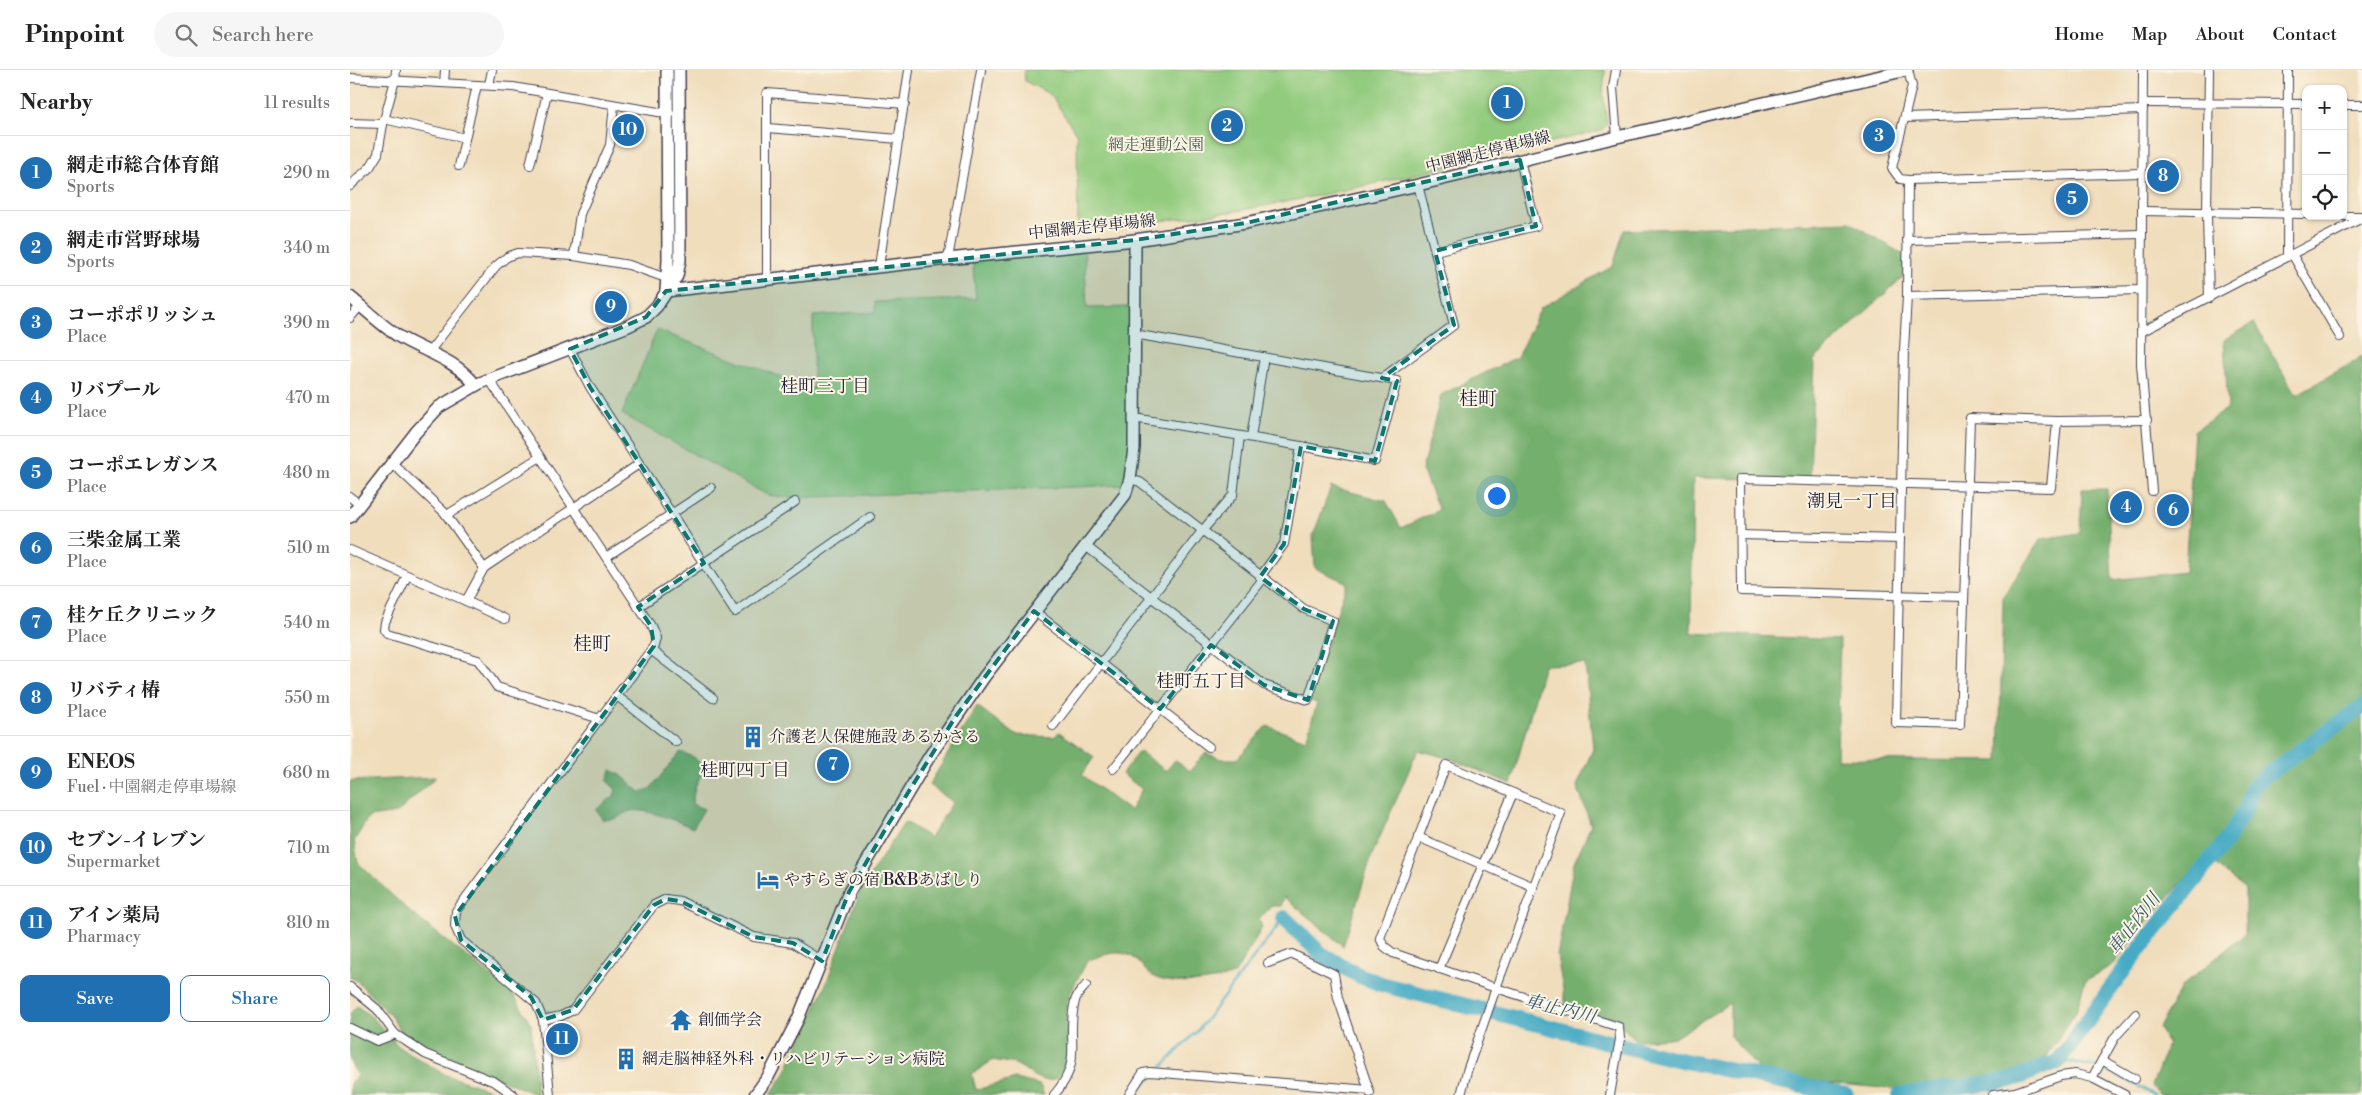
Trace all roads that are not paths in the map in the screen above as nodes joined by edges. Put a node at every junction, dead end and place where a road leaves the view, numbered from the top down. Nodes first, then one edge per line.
1 (396, 70) edge
2 (445, 70) edge
3 (492, 70) edge
4 (667, 70) edge
5 (679, 70) edge
6 (909, 70) edge
7 (981, 70) edge
8 (1616, 70) edge
9 (1907, 70) edge
10 (2143, 70) edge
11 (2209, 70) edge
12 (2288, 70) edge
13 (1874, 74) edge
14 (350, 78) edge
15 (395, 80) junction
16 (444, 83) junction
17 (477, 84) junction
18 (489, 85) junction
19 (547, 93) junction
20 (905, 104) junction
21 (2208, 104) junction
22 (2288, 104) junction
23 (2302, 104) edge
24 (614, 105) junction
25 (2347, 105) edge
26 (2362, 106) edge
27 (2143, 107) junction
28 (673, 114) junction
29 (1905, 118) junction
30 (383, 122) junction
31 (350, 123) edge
32 (768, 128) junction
33 (1617, 137) junction
34 (465, 138) junction
35 (899, 139) junction
36 (1520, 160) junction
37 (530, 165) dead end
38 (459, 166) dead end
39 (2141, 173) junction
40 (1908, 180) junction
41 (350, 186) edge
42 (1418, 186) junction
43 (2142, 211) junction
44 (2286, 213) junction
45 (2207, 214) junction
46 (2302, 214) edge
47 (2347, 216) edge
48 (2362, 217) edge
49 (2142, 234) junction
50 (1135, 240) junction
51 (1907, 240) junction
52 (1435, 251) junction
53 (574, 256) junction
54 (2290, 256) junction
55 (948, 258) junction
56 (879, 266) junction
57 (666, 278) junction
58 (768, 280) junction
59 (2141, 290) junction
60 (666, 291) junction
61 (1908, 296) junction
62 (350, 297) edge
63 (2209, 298) junction
64 (360, 306) junction
65 (350, 318) edge
66 (2141, 332) junction
67 (1134, 334) junction
68 (2340, 337) dead end
69 (570, 349) junction
70 (429, 352) junction
71 (1264, 357) junction
72 (1382, 378) junction
73 (489, 379) junction
74 (475, 385) junction
75 (1134, 418) junction
76 (2146, 420) junction
77 (2056, 421) junction
78 (1240, 436) junction
79 (1251, 437) junction
80 (1301, 446) junction
81 (540, 457) junction
82 (391, 462) junction
83 (639, 464) junction
84 (1130, 479) junction
85 (1902, 483) junction
86 (1967, 485) junction
87 (711, 488) dead end
88 (2152, 491) dead end
89 (355, 501) edge
90 (795, 502) dead end
91 (574, 508) junction
92 (672, 514) junction
93 (350, 516) edge
94 (448, 516) junction
95 (870, 517) dead end
96 (1202, 531) junction
97 (1741, 534) junction
98 (1900, 539) junction
99 (1087, 547) junction
100 (350, 550) edge
101 (606, 557) junction
102 (704, 563) junction
103 (484, 568) junction
104 (407, 576) junction
105 (1262, 578) junction
106 (1898, 596) junction
107 (1964, 597) junction
108 (1152, 598) junction
109 (466, 601) junction
110 (638, 607) junction
111 (1034, 611) junction
112 (505, 619) dead end
113 (1211, 645) junction
114 (652, 650) junction
115 (1101, 663) junction
116 (617, 696) junction
117 (713, 698) dead end
118 (1160, 709) junction
119 (600, 719) junction
120 (1053, 726) dead end
121 (676, 742) dead end
122 (1209, 747) dead end
123 (1113, 769) dead end
124 (1513, 793) junction
125 (1418, 837) junction
126 (1482, 865) junction
127 (1534, 887) junction
128 (822, 960) junction
129 (1268, 964) dead end
130 (1438, 969) junction
131 (1086, 985) dead end
132 (350, 987) edge
133 (1496, 988) junction
134 (2136, 1014) dead end
135 (543, 1020) junction
136 (350, 1028) edge
137 (396, 1034) junction
138 (2101, 1062) junction
139 (2093, 1075) junction
140 (2136, 1078) dead end
141 (1369, 1093) edge
142 (514, 1095) edge
143 (550, 1095) edge
144 (755, 1095) edge
145 (1054, 1095) edge
146 (1129, 1095) edge
147 (1461, 1095) edge
148 (1610, 1095) edge
149 (1993, 1095) edge
150 (2125, 1095) edge

1 - 15 street
2 - 16 street
3 - 18 street
4 - 28 main road
5 - 28 main road
6 - 20 street
7 - 55 street
8 - 33 street
9 - 13 main road, 中園網走停車場線
9 - 29 street
10 - 27 street
11 - 21 street
12 - 22 street
13 - 33 main road, 中園網走停車場線
14 - 15 street
15 - 16 street
15 - 30 street
16 - 17 street
17 - 18 street
17 - 34 street
18 - 19 street
19 - 24 street
19 - 37 street
20 - 32 street
20 - 35 street
21 - 22 street
21 - 27 street
21 - 45 street
22 - 23 street
22 - 44 street
24 - 28 street
24 - 53 street
25 - 26 street
27 - 29 street
27 - 39 street
28 - 57 main road
28 - 60 main road
29 - 40 street
30 - 31 street
30 - 34 street
30 - 41 street
32 - 35 street
32 - 58 street
33 - 36 main road, 中園網走停車場線
34 - 38 street
35 - 56 street
36 - 42 main road, 中園網走停車場線
36 - 52 street
39 - 40 street
39 - 43 street
40 - 51 street
42 - 50 main road, 中園網走停車場線
42 - 52 street
43 - 45 street
43 - 49 street
44 - 45 street
44 - 46 street
44 - 54 street
45 - 63 street
47 - 48 street
48 - 54 street
49 - 51 street
49 - 59 street
50 - 55 main road, 中園網走停車場線
50 - 67 main road
51 - 61 street
52 - 72 street
53 - 57 street
53 - 70 street
54 - 63 street
54 - 68 street
55 - 56 main road, 中園網走停車場線
56 - 58 main road, 中園網走停車場線
57 - 60 main road
58 - 60 main road, 中園網走停車場線
59 - 61 street
59 - 66 street
60 - 69 main road
61 - 85 street
62 - 64 main road
63 - 66 street
64 - 65 street
64 - 70 main road
66 - 76 street
67 - 71 street
67 - 75 main road
69 - 73 main road
69 - 83 street
70 - 74 main road
71 - 72 street
71 - 79 street
72 - 80 street
73 - 74 main road
73 - 81 street
74 - 82 main road
75 - 78 street
75 - 84 main road
76 - 77 street
76 - 88 street
77 - 86 street
77 - 86 street
78 - 79 street
78 - 96 street
79 - 80 street
80 - 105 street
81 - 91 street
81 - 94 street
82 - 89 main road
82 - 94 street
83 - 91 street
83 - 92 street
84 - 96 street
84 - 99 main road
85 - 86 street
85 - 97 street
85 - 98 street
86 - 107 street
87 - 92 street
89 - 93 main road
90 - 102 street
91 - 101 street
91 - 103 street
92 - 101 street
92 - 102 street
94 - 103 street
95 - 102 street
96 - 105 street
96 - 108 street
97 - 98 street
97 - 106 street
98 - 106 street
99 - 108 street
99 - 111 main road
100 - 104 street
101 - 110 street
102 - 110 street
103 - 109 street
104 - 109 street
104 - 119 street
105 - 113 street
105 - 113 street
106 - 107 street
106 - 107 street
108 - 113 street
108 - 115 street
109 - 112 street
110 - 114 street
111 - 115 street
111 - 128 main road
113 - 118 street
114 - 116 street
114 - 117 street
115 - 118 street
115 - 120 street
116 - 119 street
116 - 121 street
118 - 122 street
118 - 123 street
119 - 135 street
124 - 125 street
124 - 126 street
124 - 127 street
125 - 126 street
125 - 130 street
126 - 127 street
126 - 130 street
127 - 133 street
128 - 135 street
128 - 144 main road
129 - 141 street
130 - 133 street
131 - 145 street
132 - 137 street
133 - 147 street
133 - 148 street
134 - 138 street
135 - 143 street
136 - 137 street
137 - 142 street
138 - 139 street
138 - 140 street
139 - 149 street
139 - 150 street
141 - 146 street

